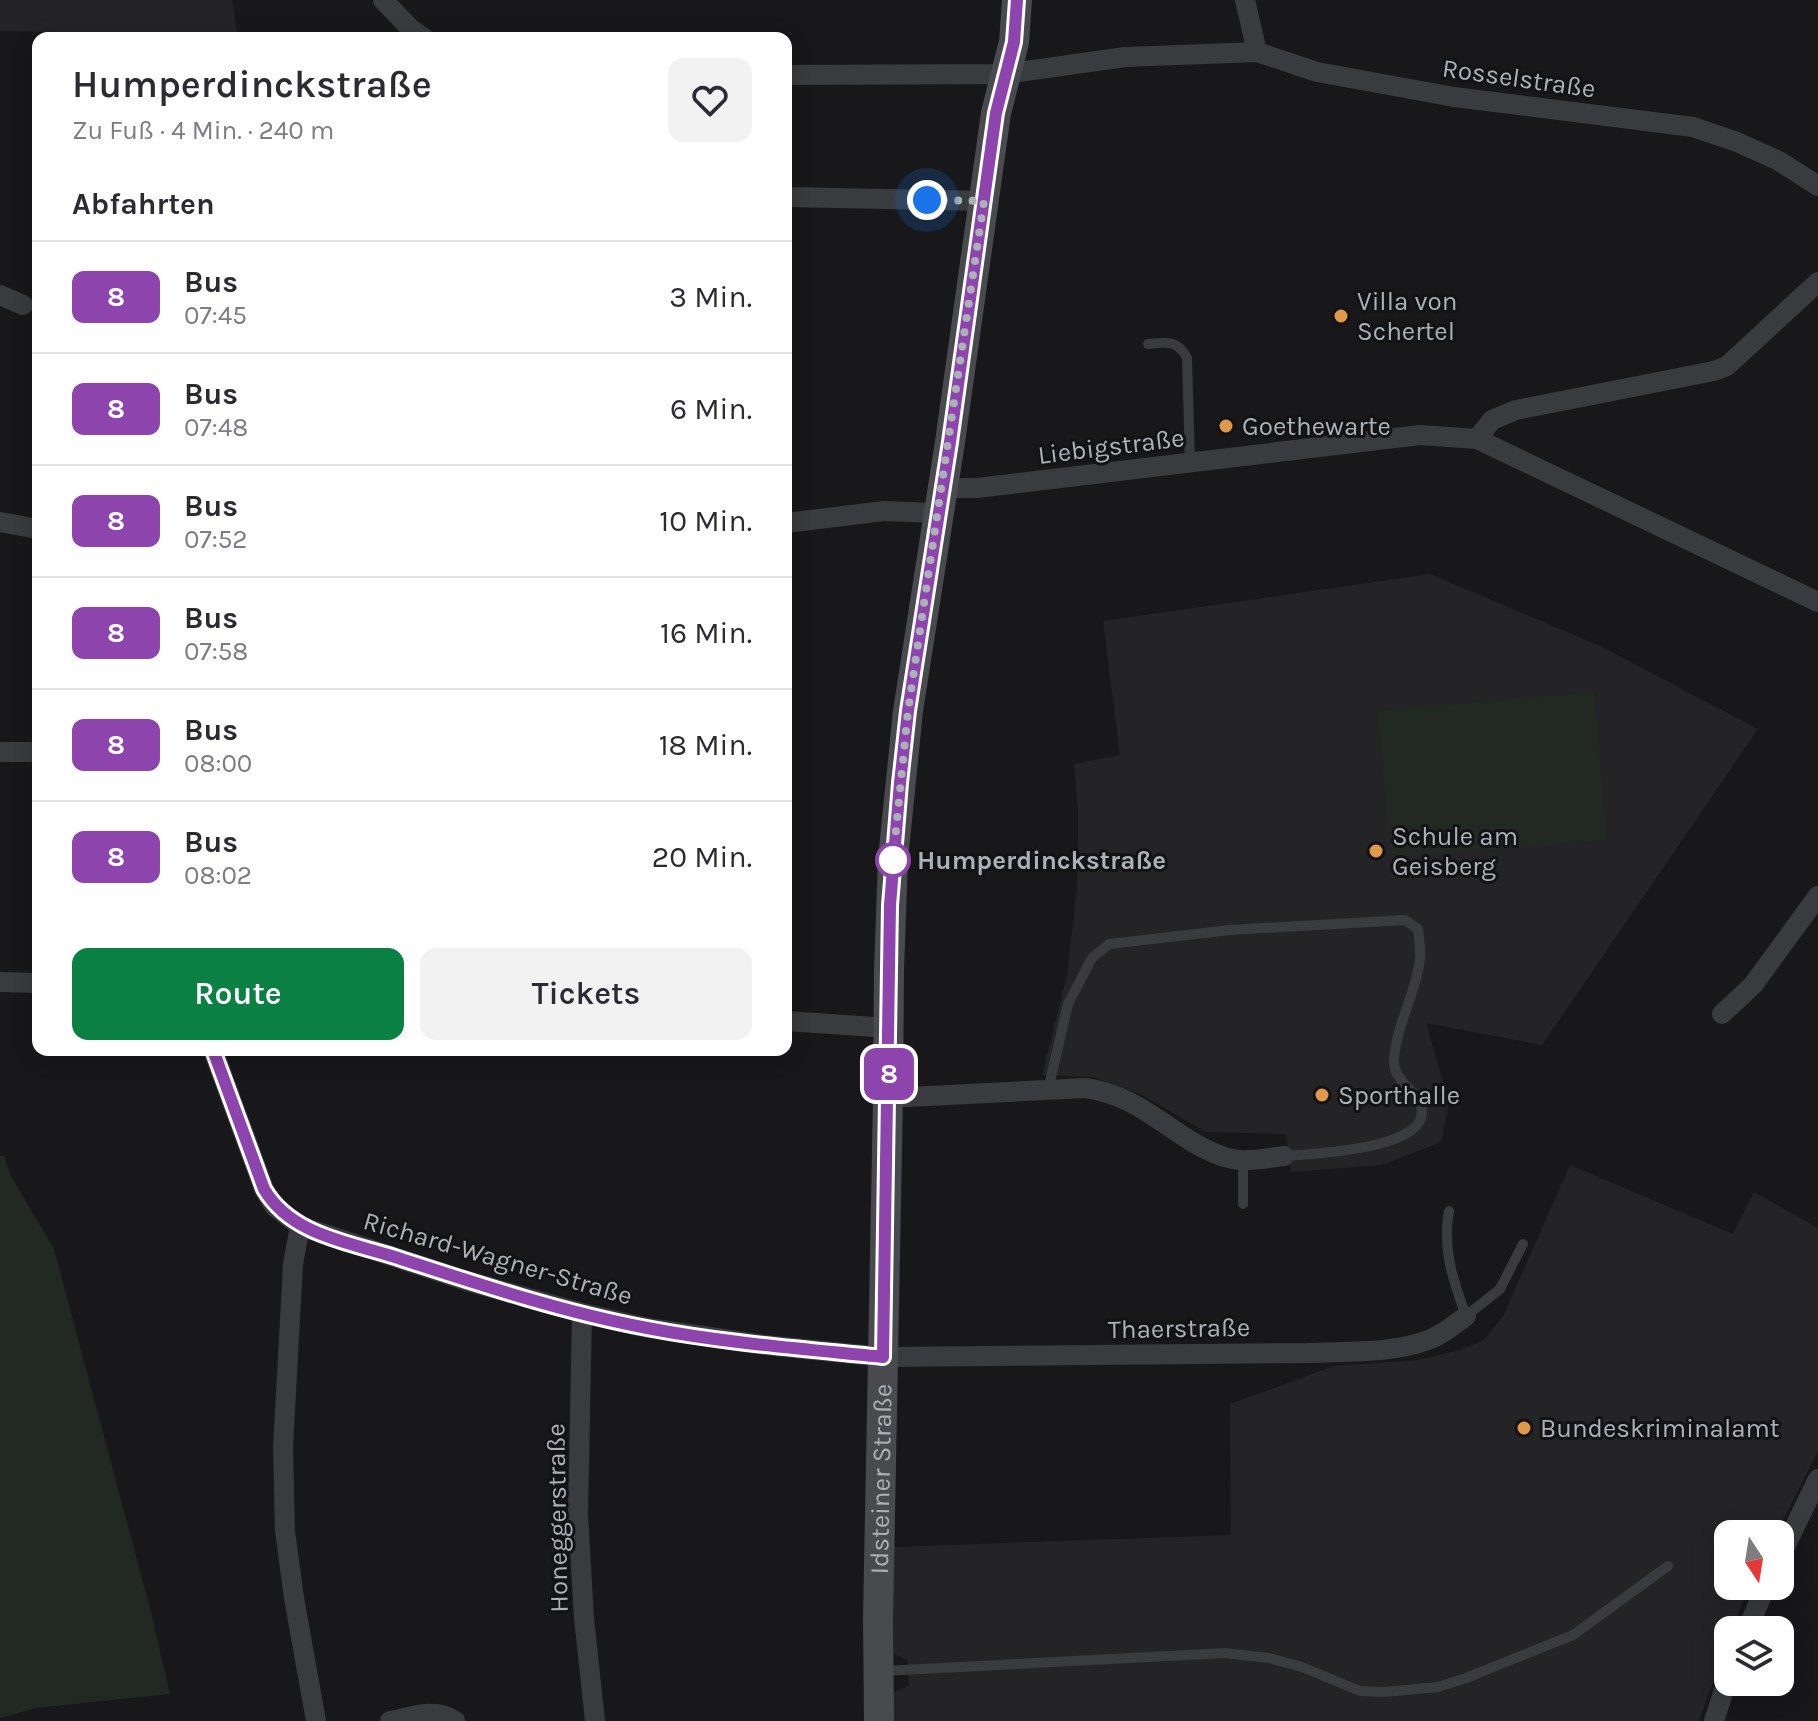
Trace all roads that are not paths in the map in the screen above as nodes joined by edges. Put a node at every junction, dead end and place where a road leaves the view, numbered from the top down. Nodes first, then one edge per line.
1 (383, 0) edge
2 (1017, 0) edge
3 (1245, 0) edge
4 (415, 32) edge
5 (1257, 52) junction
6 (1005, 74) junction
7 (792, 75) edge
8 (1818, 186) edge
9 (792, 197) edge
10 (984, 201) junction
11 (1818, 282) edge
12 (0, 295) edge
13 (23, 305) dead end
14 (1148, 344) dead end
15 (1477, 439) junction
16 (1190, 463) junction
17 (939, 501) junction
18 (0, 522) edge
19 (792, 522) edge
20 (32, 528) edge
21 (1818, 602) edge
22 (0, 752) edge
23 (32, 752) edge
24 (1818, 896) edge
25 (0, 982) edge
26 (32, 983) edge
27 (1722, 1014) dead end
28 (792, 1021) edge
29 (889, 1028) junction
30 (215, 1056) edge
31 (1048, 1090) junction
32 (888, 1098) junction
33 (1284, 1156) joint
34 (1243, 1160) junction
35 (1243, 1204) dead end
36 (1449, 1211) dead end
37 (300, 1226) junction
38 (1523, 1244) dead end
39 (582, 1313) junction
40 (1466, 1316) junction
41 (883, 1357) junction
42 (1818, 1479) edge
43 (1794, 1528) edge
44 (1668, 1566) dead end
45 (877, 1672) junction
46 (1722, 1696) edge
47 (316, 1721) edge
48 (390, 1721) edge
49 (455, 1721) edge
50 (595, 1721) edge
51 (879, 1721) edge
52 (1714, 1721) edge

1 - 4 street
2 - 6 street, Idsteiner Straße
3 - 5 street
5 - 6 street
5 - 8 street, Rosselstraße
6 - 7 street
6 - 10 street, Idsteiner Straße
9 - 10 street
10 - 17 street, Idsteiner Straße
11 - 15 street
12 - 13 street
14 - 16 lane
15 - 16 street, Liebigstraße
15 - 21 street, Liebigstraße
16 - 17 street, Liebigstraße
17 - 19 street, Liebigstraße
17 - 29 street, Idsteiner Straße
18 - 20 street
22 - 23 street
24 - 27 street
25 - 26 street
28 - 29 street
29 - 32 street, Idsteiner Straße
30 - 37 street, Richard-Wagner-Straße
31 - 32 street
31 - 33 lane
31 - 34 street
32 - 41 street, Idsteiner Straße
33 - 34 street
34 - 35 lane
36 - 40 lane
37 - 39 street, Richard-Wagner-Straße
37 - 47 street
38 - 40 lane
39 - 41 street, Richard-Wagner-Straße
39 - 50 street, Honeggerstraße
40 - 41 street, Thaerstraße
41 - 45 street, Idsteiner Straße
42 - 43 street
44 - 45 lane
45 - 51 street, Idsteiner Straße
46 - 52 street
48 - 49 street

